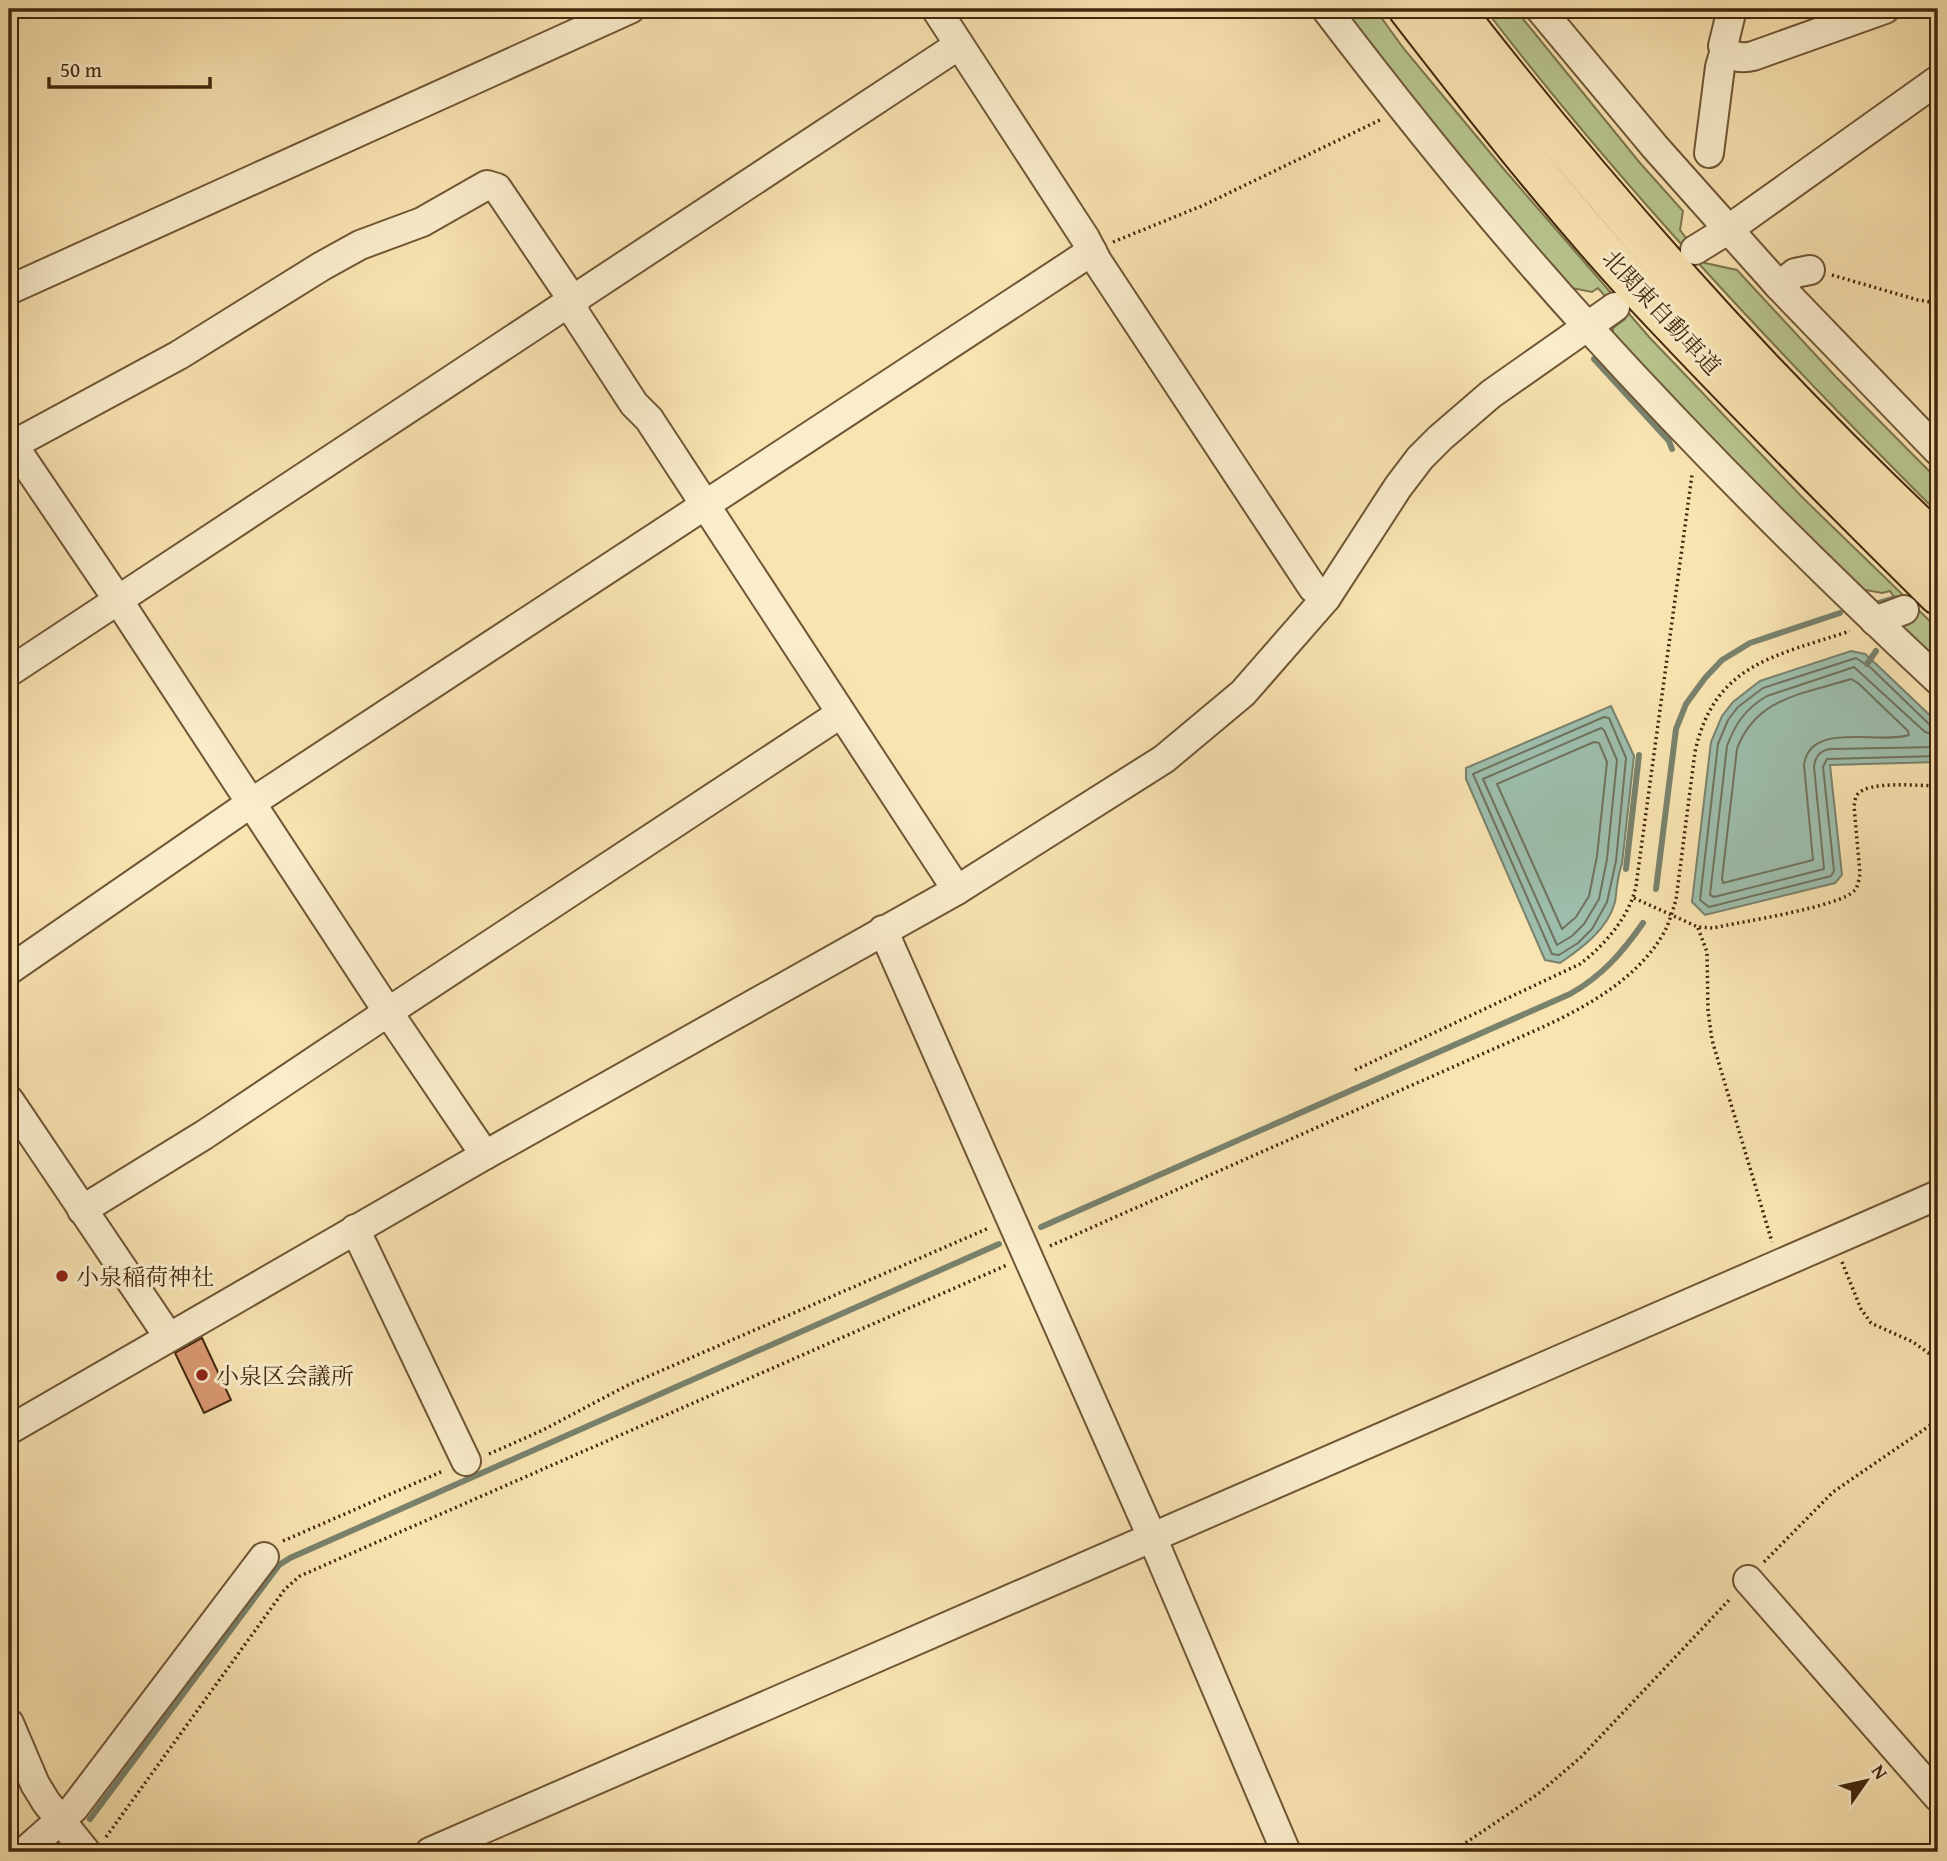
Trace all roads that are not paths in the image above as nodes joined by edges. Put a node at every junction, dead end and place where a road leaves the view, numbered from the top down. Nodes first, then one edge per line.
1 (630, 9) edge
2 (936, 9) edge
3 (1326, 9) edge
4 (1408, 9) edge
5 (1454, 9) edge
6 (1540, 9) edge
7 (1732, 9) edge
8 (1885, 9) edge
9 (959, 44) junction
10 (1729, 53) junction
11 (1938, 80) edge
12 (1709, 153) dead end
13 (1729, 229) junction
14 (1695, 250) dead end
15 (1092, 251) junction
16 (1810, 270) road end
17 (1779, 286) junction
18 (9, 290) edge
19 (572, 299) junction
20 (1615, 307) dead end
21 (1588, 327) junction
22 (10, 444) edge
23 (1938, 451) edge
24 (704, 505) junction
25 (1938, 544) edge
26 (1938, 595) edge
27 (1326, 598) junction
28 (118, 600) junction
29 (1904, 610) dead end
30 (1875, 621) junction
31 (9, 672) edge
32 (1938, 680) edge
33 (840, 714) junction
34 (251, 803) junction
35 (957, 890) junction
36 (883, 930) junction
37 (9, 970) edge
38 (388, 1012) junction
39 (9, 1100) edge
40 (485, 1155) junction
41 (1938, 1195) edge
42 (82, 1210) junction
43 (355, 1229) junction
44 (167, 1336) junction
45 (9, 1430) edge
46 (466, 1461) road end
47 (1152, 1536) junction
48 (264, 1557) road end
49 (1748, 1580) road end
50 (9, 1723) edge
51 (1938, 1797) edge
52 (60, 1821) junction
53 (94, 1846) edge
54 (24, 1852) edge
55 (430, 1852) edge
56 (1286, 1852) edge

1 - 18 street
2 - 9 street
3 - 21 street
4 - 26 highway, 北関東自動車道
5 - 25 highway, 北関東自動車道
6 - 13 street
7 - 10 street
8 - 10 street
9 - 15 street
9 - 19 street
10 - 12 street
11 - 13 street
13 - 14 street
13 - 17 street
15 - 24 street
15 - 27 street
16 - 17 street
17 - 23 street
19 - 22 street
19 - 24 street
19 - 28 street
20 - 21 street
21 - 27 street
21 - 30 street
22 - 28 street
24 - 33 street
24 - 34 street
27 - 35 street
28 - 31 street
28 - 34 street
29 - 30 street
30 - 32 street
33 - 35 street
33 - 38 street
34 - 37 street
34 - 38 street
35 - 36 street
36 - 40 street
36 - 47 street
38 - 40 street
38 - 42 street
39 - 42 street
40 - 43 street
41 - 47 street
42 - 44 street
43 - 44 street
43 - 46 street
44 - 45 street
47 - 55 street
47 - 56 street
48 - 52 street
49 - 51 street
50 - 52 street
52 - 53 street
52 - 54 street

